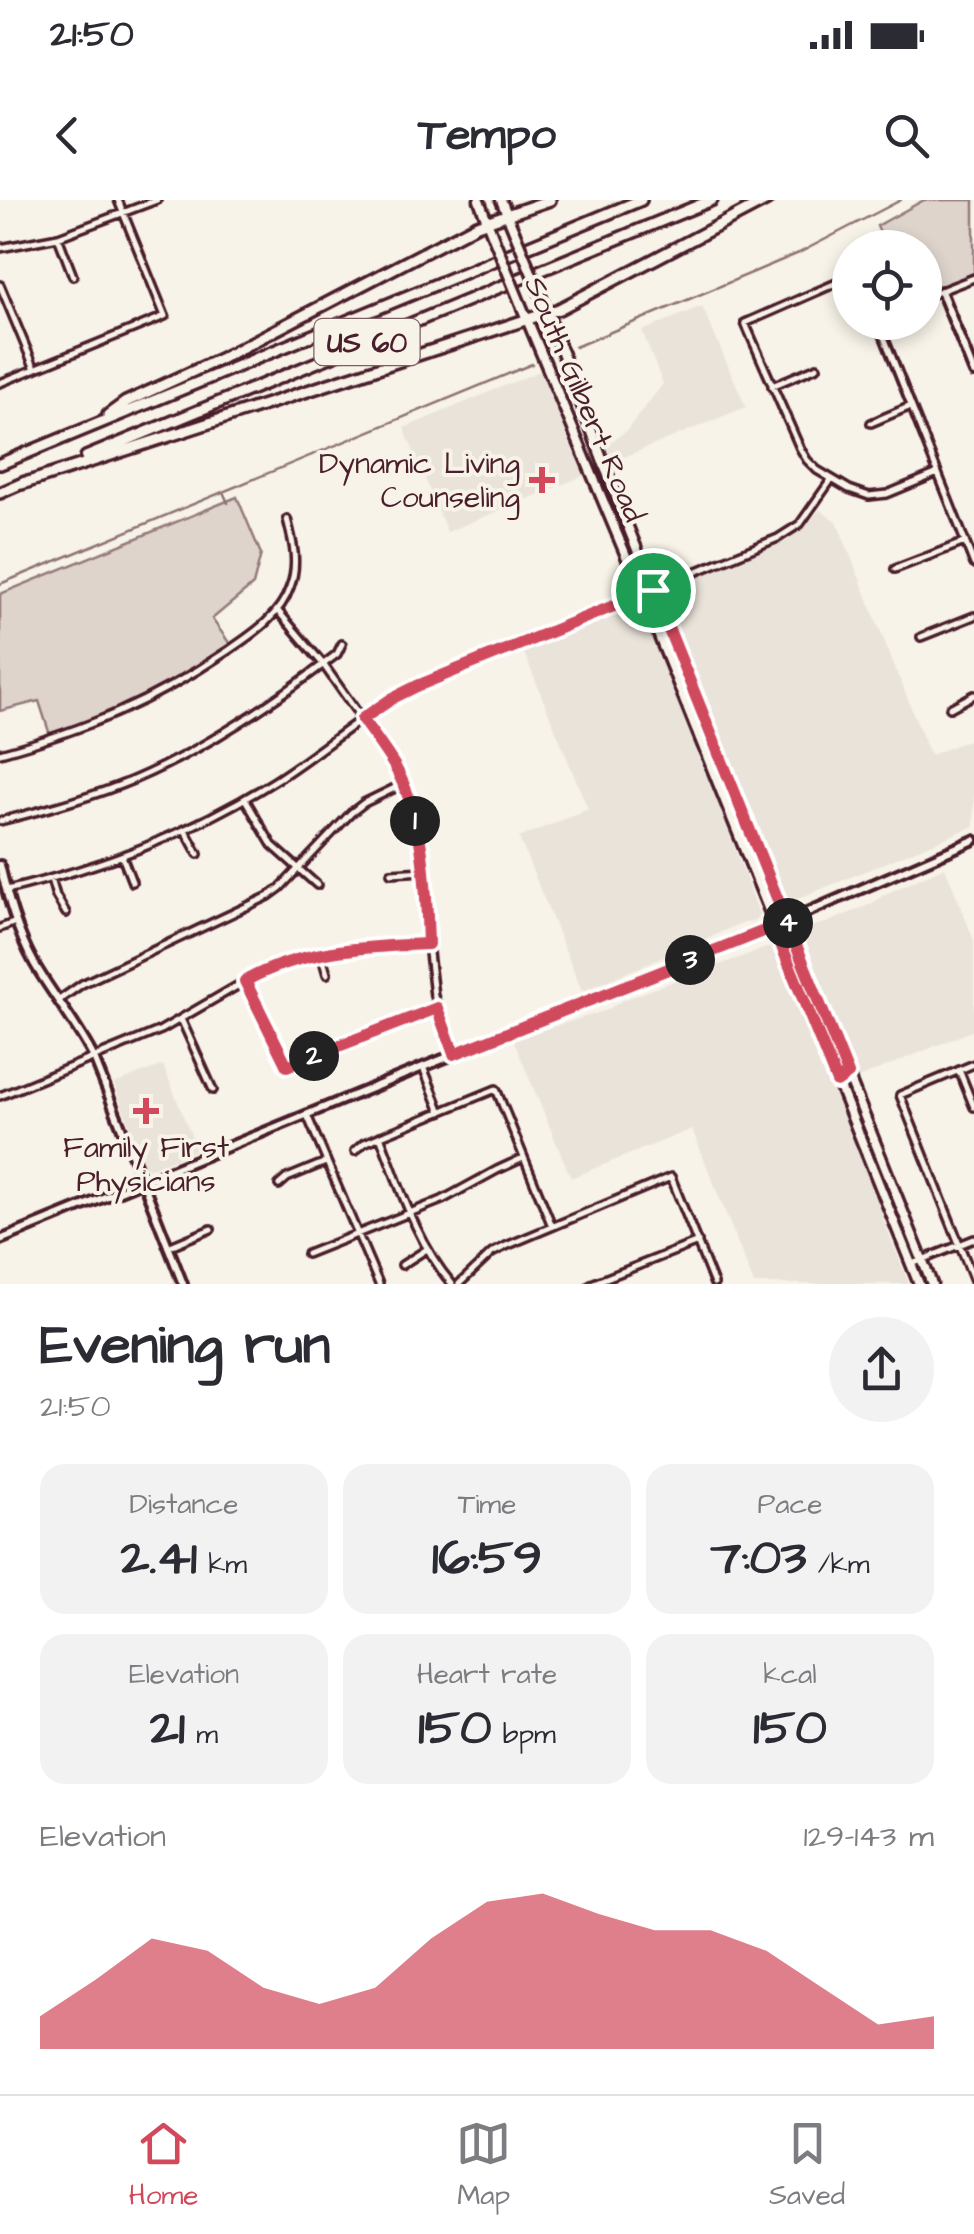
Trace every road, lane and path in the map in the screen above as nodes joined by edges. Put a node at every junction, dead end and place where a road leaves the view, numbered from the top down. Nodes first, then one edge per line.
1 (118, 200) edge
2 (157, 200) edge
3 (479, 200) edge
4 (501, 200) edge
5 (550, 200) edge
6 (641, 200) edge
7 (712, 200) edge
8 (767, 200) edge
9 (124, 214) junction
10 (508, 214) junction
11 (487, 222) junction
12 (58, 238) junction
13 (0, 248) edge
14 (74, 276) dead end
15 (974, 278) edge
16 (832, 285) edge
17 (0, 286) edge
18 (942, 290) edge
19 (942, 295) edge
20 (547, 313) junction
21 (527, 321) junction
22 (885, 340) edge
23 (970, 352) edge
24 (817, 367) dead end
25 (34, 369) junction
26 (974, 373) edge
27 (0, 384) edge
28 (772, 386) junction
29 (911, 406) junction
30 (872, 423) dead end
31 (93, 426) junction
32 (0, 464) edge
33 (938, 473) junction
34 (831, 480) junction
35 (22, 484) junction
36 (0, 493) edge
37 (287, 519) dead end
38 (965, 542) junction
39 (974, 564) edge
40 (895, 569) dead end
41 (653, 590) junction
42 (642, 594) junction
43 (278, 611) junction
44 (974, 616) edge
45 (922, 637) dead end
46 (342, 644) dead end
47 (323, 664) junction
48 (974, 695) edge
49 (950, 708) dead end
50 (362, 719) junction
51 (0, 753) edge
52 (402, 784) junction
53 (245, 799) junction
54 (0, 822) edge
55 (185, 830) junction
56 (974, 840) edge
57 (198, 854) dead end
58 (122, 856) junction
59 (0, 865) edge
60 (298, 870) junction
61 (424, 870) junction
62 (391, 873) dead end
63 (52, 879) junction
64 (132, 882) dead end
65 (316, 886) dead end
66 (6, 890) junction
67 (66, 913) dead end
68 (788, 921) junction
69 (16, 922) junction
70 (774, 927) junction
71 (0, 928) edge
72 (428, 944) junction
73 (321, 954) junction
74 (327, 974) dead end
75 (245, 981) junction
76 (59, 1000) junction
77 (437, 1008) junction
78 (181, 1019) junction
79 (454, 1054) junction
80 (94, 1058) junction
81 (974, 1064) edge
82 (423, 1066) junction
83 (960, 1070) junction
84 (848, 1074) junction
85 (837, 1082) junction
86 (213, 1090) dead end
87 (0, 1096) edge
88 (974, 1107) edge
89 (441, 1112) junction
90 (307, 1115) junction
91 (380, 1136) junction
92 (355, 1152) dead end
93 (524, 1158) junction
94 (326, 1162) junction
95 (141, 1182) junction
96 (279, 1185) dead end
97 (411, 1214) junction
98 (552, 1226) junction
99 (211, 1229) dead end
100 (357, 1236) junction
101 (974, 1239) edge
102 (0, 1240) edge
103 (698, 1242) junction
104 (960, 1245) junction
105 (168, 1247) junction
106 (427, 1249) junction
107 (307, 1254) dead end
108 (923, 1260) junction
109 (402, 1265) dead end
110 (911, 1265) junction
111 (974, 1281) edge
112 (183, 1284) edge
113 (378, 1284) edge
114 (456, 1284) edge
115 (592, 1284) edge
116 (714, 1284) edge
117 (919, 1284) edge
118 (932, 1284) edge

1 - 9 street
2 - 9 street
3 - 11 main road, South Gilbert Road
4 - 10 main road, South Gilbert Road
5 - 10 highway
6 - 31 highway, US 60
7 - 35 highway, US 60
8 - 20 highway
9 - 12 street
9 - 25 street
10 - 11 highway
10 - 20 main road, South Gilbert Road, bridge
11 - 21 main road, South Gilbert Road, bridge
11 - 31 highway
12 - 13 street
12 - 14 street
15 - 18 street
16 - 28 street
17 - 25 street
19 - 23 main road
20 - 21 highway
20 - 41 main road, South Gilbert Road
21 - 35 highway
21 - 42 main road, South Gilbert Road
22 - 29 street
23 - 26 main road
24 - 28 street
25 - 27 street
28 - 34 street
29 - 30 street
29 - 33 street
31 - 32 highway, US 60
33 - 34 street
33 - 38 street
34 - 41 street
35 - 36 highway, US 60
37 - 43 street
38 - 39 street
38 - 40 street
41 - 42 street
41 - 68 main road, South Gilbert Road
42 - 50 street
42 - 70 main road, South Gilbert Road
43 - 47 street
43 - 51 street
44 - 45 street
46 - 47 street
47 - 50 street
47 - 54 street
48 - 49 street
50 - 52 street
50 - 53 street
52 - 60 street
52 - 61 street
53 - 55 street
53 - 60 street
55 - 57 street
55 - 58 street
56 - 68 main road
58 - 63 street
58 - 64 street
59 - 66 main road
60 - 65 street
60 - 76 street
61 - 62 street
61 - 72 street
63 - 66 street
63 - 67 street
66 - 69 main road
68 - 70 main road
68 - 84 main road, South Gilbert Road
69 - 71 street
69 - 76 main road
70 - 79 main road
70 - 85 main road, South Gilbert Road
72 - 73 street
72 - 77 street
73 - 74 street
73 - 75 street
75 - 77 street
75 - 78 street
76 - 80 main road
77 - 79 street
78 - 80 street
78 - 86 street
79 - 82 main road
80 - 87 street
80 - 95 main road
81 - 83 street
82 - 89 street
82 - 90 main road
83 - 88 street
83 - 104 street
84 - 85 main road
84 - 108 main road, South Gilbert Road
85 - 110 main road, South Gilbert Road
89 - 91 street
89 - 93 street
90 - 94 street
90 - 95 main road
91 - 92 street
91 - 97 street
93 - 97 street
93 - 98 street
94 - 96 street
94 - 100 street
95 - 102 main road
95 - 105 main road
97 - 100 street
97 - 106 street
98 - 103 street
98 - 114 street
99 - 105 street
100 - 107 street
100 - 113 street
101 - 104 street
103 - 115 street
103 - 116 street
104 - 108 street
104 - 111 street
105 - 112 main road
106 - 109 street
106 - 114 street
108 - 110 street
108 - 118 main road, South Gilbert Road
110 - 117 main road, South Gilbert Road

